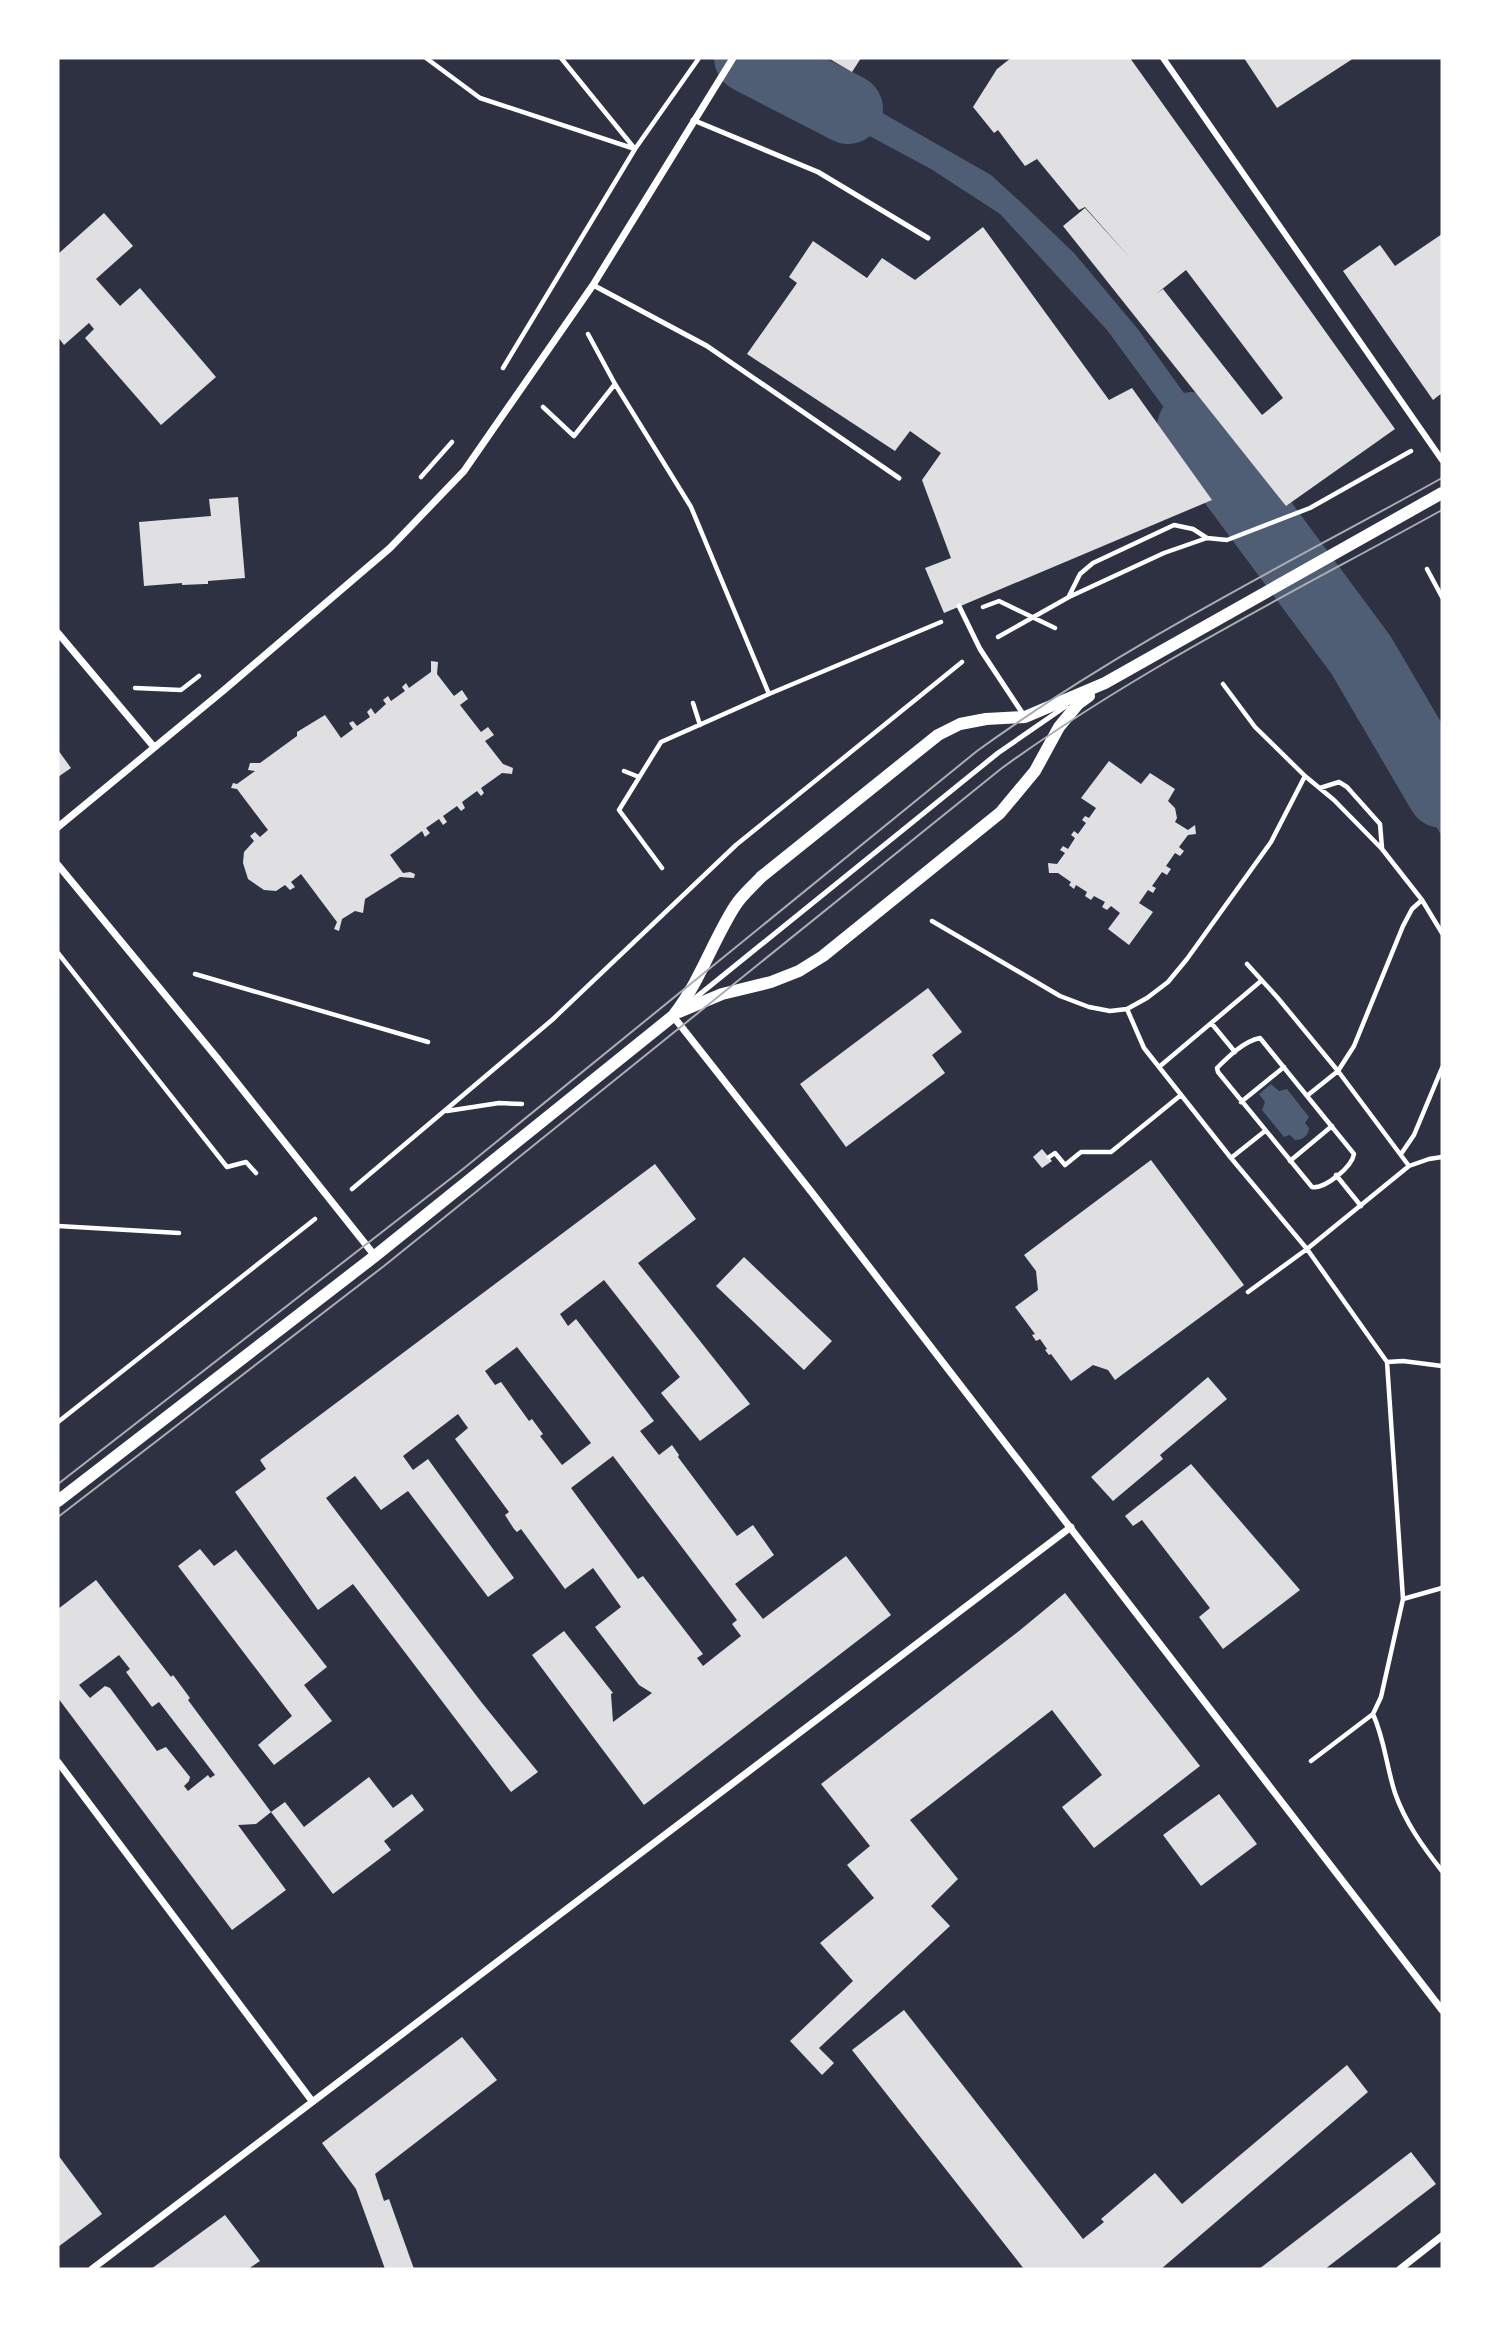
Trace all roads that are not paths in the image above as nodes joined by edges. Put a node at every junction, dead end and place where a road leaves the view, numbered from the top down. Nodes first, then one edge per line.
1 (733, 58) edge
2 (1163, 58) edge
3 (693, 120) junction
4 (928, 238) dead end
5 (593, 285) junction
6 (1442, 460) edge
7 (899, 478) dead end
8 (1442, 493) edge
9 (959, 606) dead end
10 (58, 632) edge
11 (1105, 683) junction
12 (1025, 717) junction
13 (154, 747) junction
14 (58, 827) edge
15 (58, 865) edge
16 (673, 1016) junction
17 (375, 1256) junction
18 (58, 1501) edge
19 (1070, 1527) junction
20 (58, 1762) edge
21 (1442, 2010) edge
22 (312, 2101) junction
23 (1442, 2236) edge
24 (92, 2269) edge
25 (1400, 2269) edge

1 - 3 street
2 - 6 street
3 - 4 lane
3 - 5 street
5 - 7 lane
5 - 13 street
8 - 11 street
9 - 12 lane
10 - 13 street
11 - 12 street
11 - 16 lane
11 - 16 street
12 - 16 street
13 - 14 street
15 - 17 street
16 - 17 street
16 - 19 street
17 - 18 street
19 - 21 street
19 - 22 street
20 - 22 street
22 - 24 street
23 - 25 street

